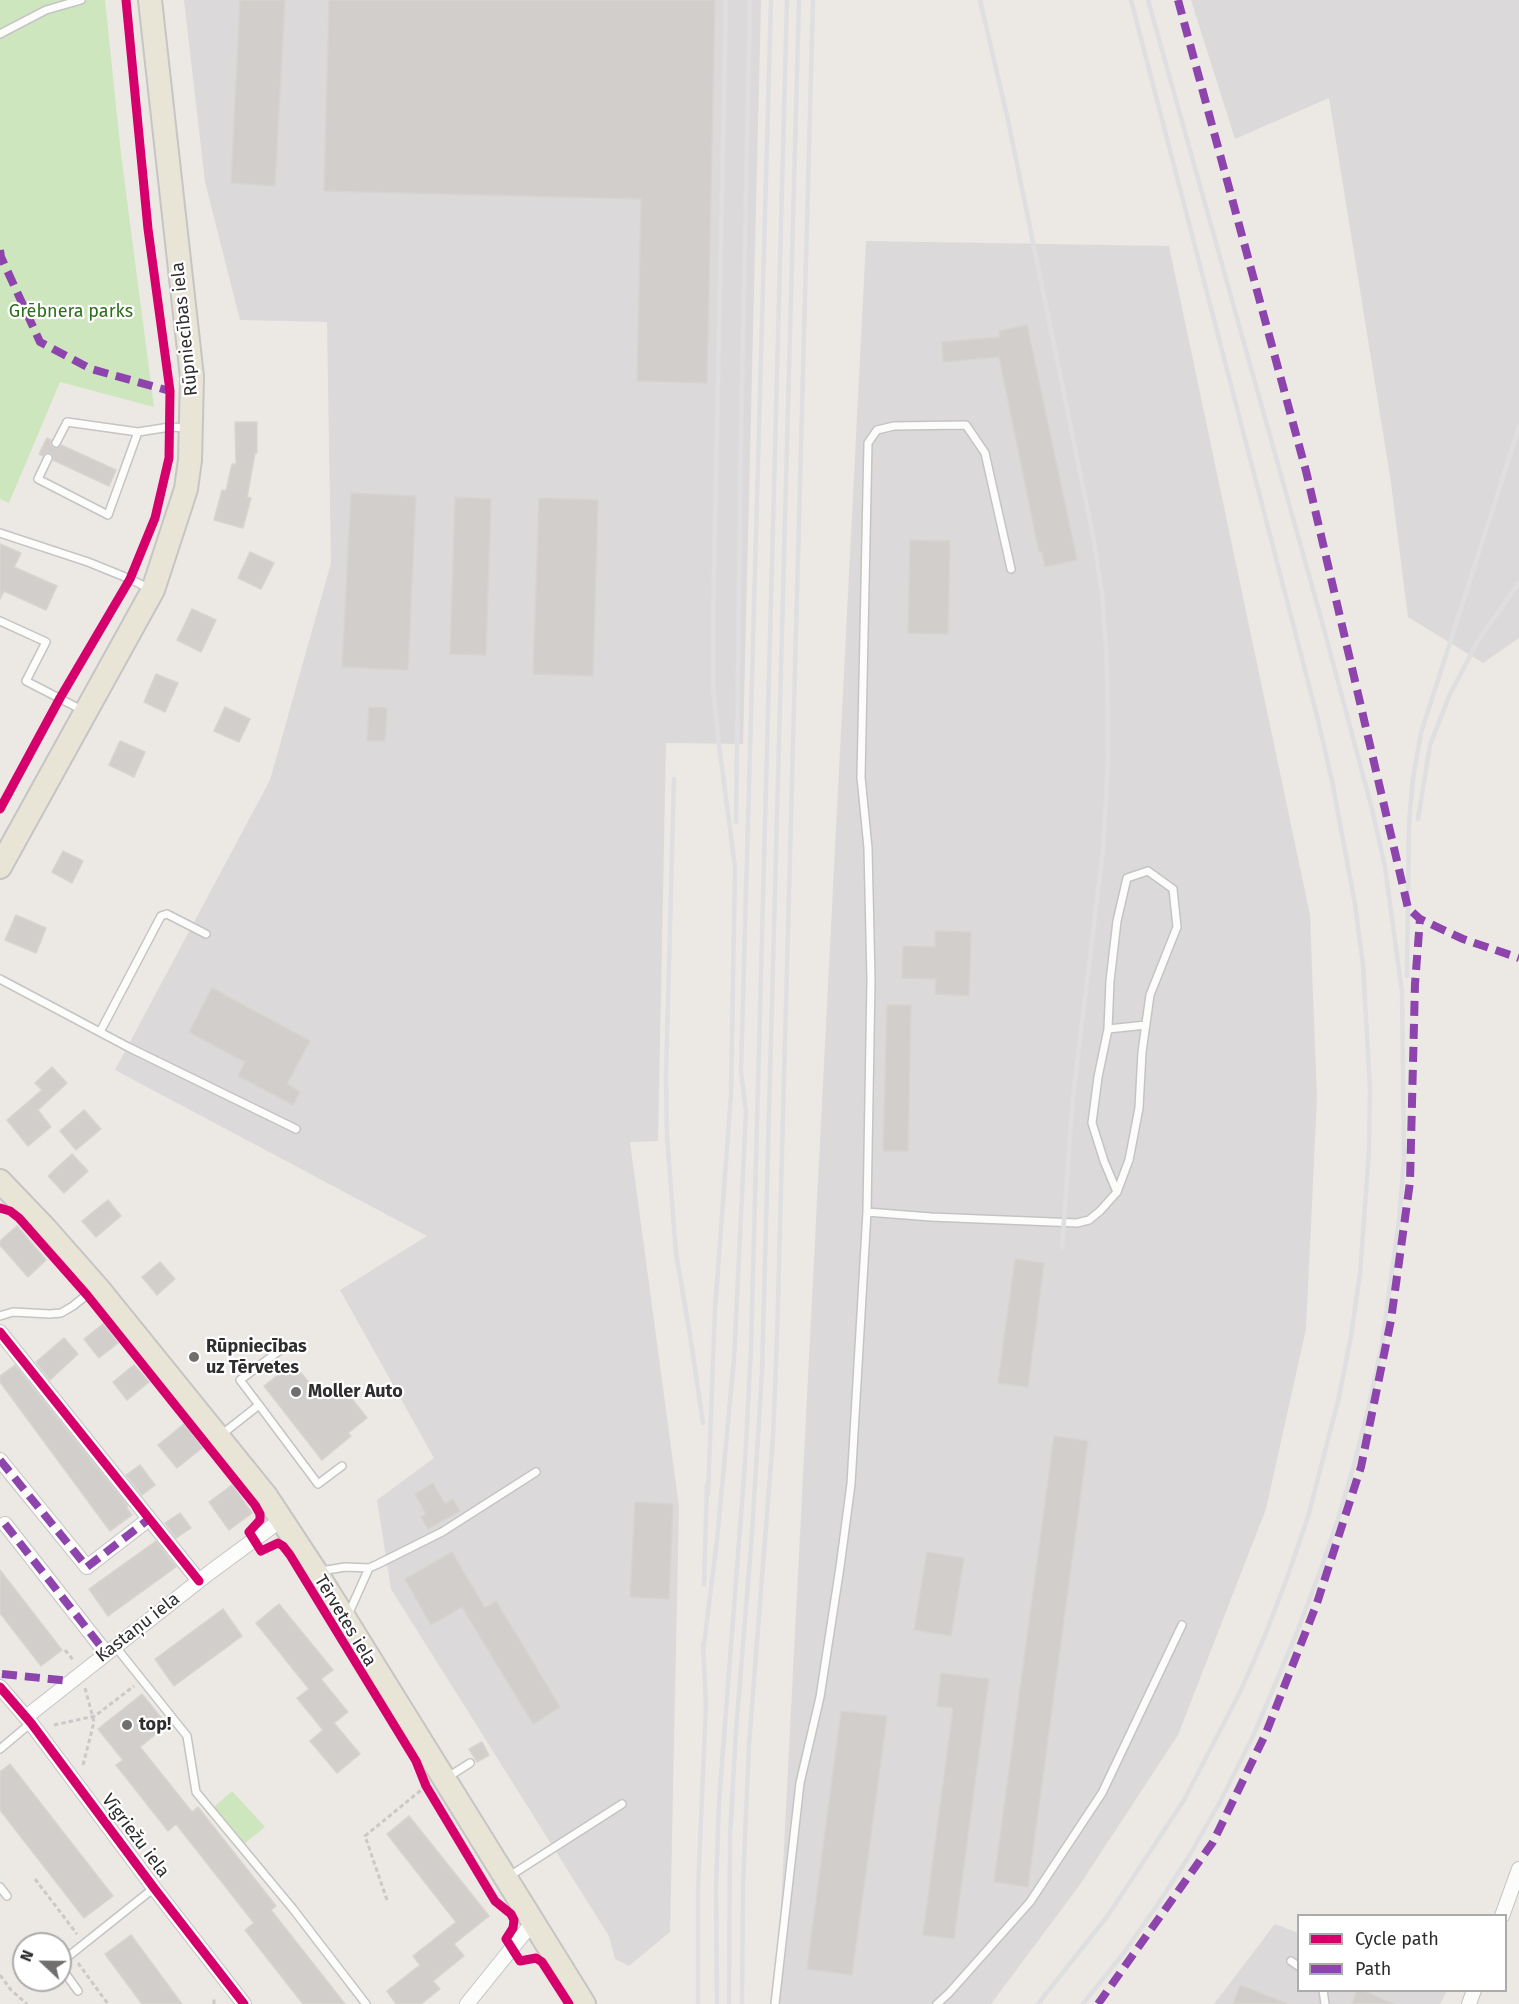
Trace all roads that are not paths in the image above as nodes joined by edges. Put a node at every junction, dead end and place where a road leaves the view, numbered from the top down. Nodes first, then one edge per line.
1 (81, 0) edge
2 (150, 0) edge
3 (0, 34) edge
4 (192, 428) junction
5 (138, 432) junction
6 (56, 443) dead end
7 (48, 458) dead end
8 (0, 533) edge
9 (1011, 569) dead end
10 (153, 590) junction
11 (0, 621) edge
12 (85, 711) junction
13 (0, 867) edge
14 (206, 934) dead end
15 (0, 979) edge
16 (1146, 1025) junction
17 (1108, 1029) junction
18 (100, 1032) junction
19 (296, 1130) dead end
20 (0, 1182) edge
21 (1117, 1192) junction
22 (867, 1212) junction
23 (97, 1287) junction
24 (0, 1316) edge
25 (3, 1343) edge
26 (279, 1351) dead end
27 (260, 1405) junction
28 (219, 1436) junction
29 (0, 1460) edge
30 (342, 1466) dead end
31 (536, 1472) dead end
32 (148, 1519) junction
33 (281, 1520) junction
34 (5, 1524) dead end
35 (369, 1568) junction
36 (316, 1572) junction
37 (199, 1581) junction
38 (345, 1621) junction
39 (1182, 1625) dead end
40 (110, 1649) junction
41 (0, 1687) edge
42 (28, 1720) junction
43 (0, 1749) edge
44 (470, 1763) dead end
45 (430, 1785) junction
46 (622, 1804) dead end
47 (1519, 1869) edge
48 (506, 1878) junction
49 (0, 1887) edge
50 (154, 1888) junction
51 (7, 1896) dead end
52 (1503, 1914) edge
53 (533, 1922) junction
54 (72, 1954) edge
55 (1292, 1961) dead end
56 (1297, 1965) edge
57 (72, 1983) edge
58 (78, 1992) dead end
59 (244, 2004) edge
60 (366, 2004) edge
61 (467, 2004) edge
62 (584, 2004) edge
63 (775, 2004) edge
64 (937, 2004) edge

1 - 3 lane
2 - 4 main road, Rūpniecības iela
4 - 5 lane
4 - 10 main road, Rūpniecības iela
5 - 6 lane
5 - 7 lane
8 - 10 lane
9 - 22 lane
10 - 12 main road, Rūpniecības iela
11 - 12 lane
12 - 13 main road, Rūpniecības iela
14 - 18 lane
15 - 18 lane
16 - 17 lane
16 - 17 lane
16 - 21 lane
17 - 21 lane
18 - 19 lane
20 - 23 main road, Tērvetes iela
21 - 22 lane
22 - 63 lane
23 - 24 lane
23 - 28 main road, Tērvetes iela
25 - 32 street
26 - 27 lane
27 - 28 lane
27 - 30 lane
28 - 33 main road, Tērvetes iela
29 - 32 street
31 - 35 lane
32 - 37 street
33 - 36 main road, Tērvetes iela
33 - 37 street, Kastaņu iela
34 - 40 street
35 - 36 lane
35 - 38 lane
36 - 38 main road, Tērvetes iela
37 - 40 street, Kastaņu iela
38 - 45 main road, Tērvetes iela
39 - 64 lane
40 - 42 street, Kastaņu iela
40 - 60 lane
41 - 42 street, Vīgriežu iela
42 - 43 lane
42 - 50 street, Vīgriežu iela
44 - 45 lane
45 - 48 main road, Tērvetes iela
46 - 48 lane
47 - 52 street
48 - 53 main road, Tērvetes iela
49 - 51 lane
50 - 54 lane
50 - 59 street, Vīgriežu iela
53 - 61 street
53 - 62 main road, Tērvetes iela
55 - 56 lane
57 - 58 lane

